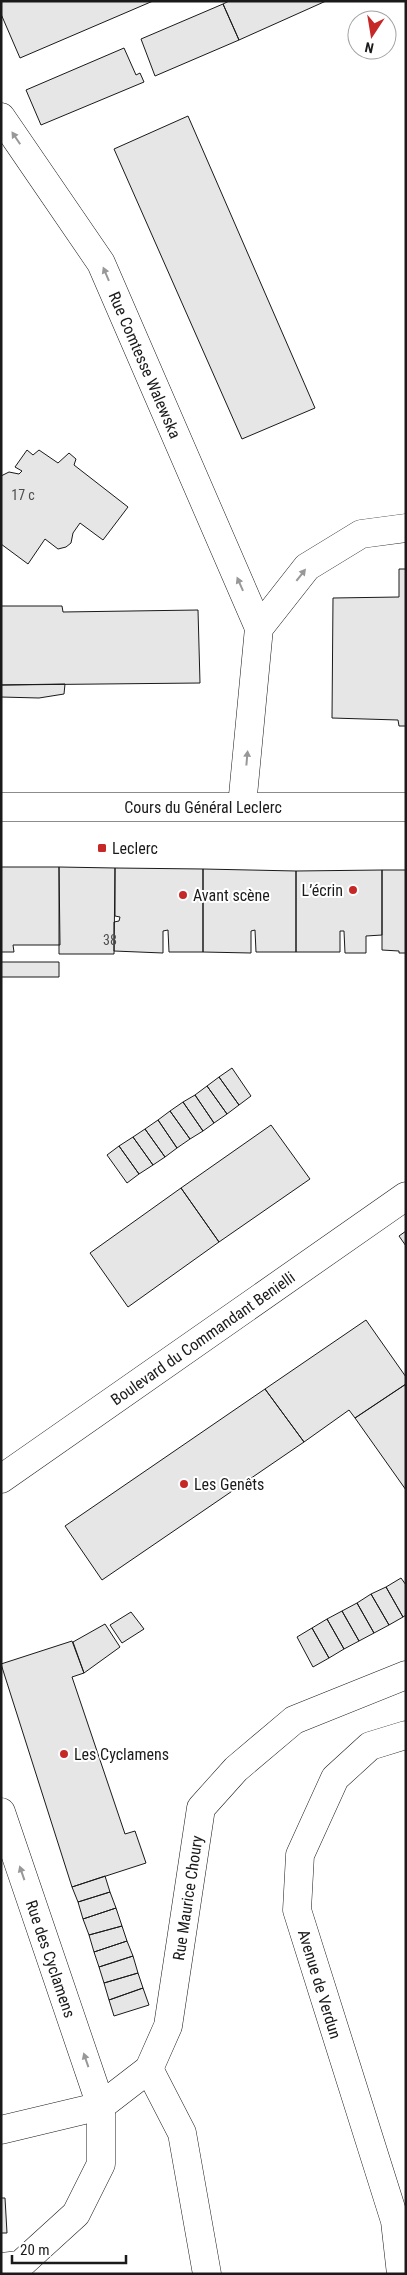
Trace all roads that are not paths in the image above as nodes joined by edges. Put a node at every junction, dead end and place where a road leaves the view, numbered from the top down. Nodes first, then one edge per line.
1 (1, 117) edge
2 (406, 528) edge
3 (260, 628) junction
4 (242, 806) junction
5 (1, 807) edge
6 (406, 807) edge
7 (406, 1196) edge
8 (1, 1479) edge
9 (406, 1675) edge
10 (406, 1735) edge
11 (1, 1812) edge
12 (149, 2069) junction
13 (101, 2106) junction
14 (1, 2130) edge
15 (1, 2267) edge
16 (207, 2274) edge
17 (401, 2274) edge

3 -> 1 street, Rue Comtesse Walewska
3 -> 2 street
4 -> 3 street
4 - 5 street, Cours du Général Leclerc
4 - 6 street, Cours du Général Leclerc
7 - 8 street, Boulevard du Commandant Benielli
9 - 12 street, Rue Maurice Choury
10 - 17 street, Avenue de Verdun
13 -> 11 street, Rue des Cyclamens
12 - 13 street, Rue Maurice Choury
12 - 16 street
13 - 14 street, Rue Maurice Choury
13 - 15 street, Rue des Cyclamens

